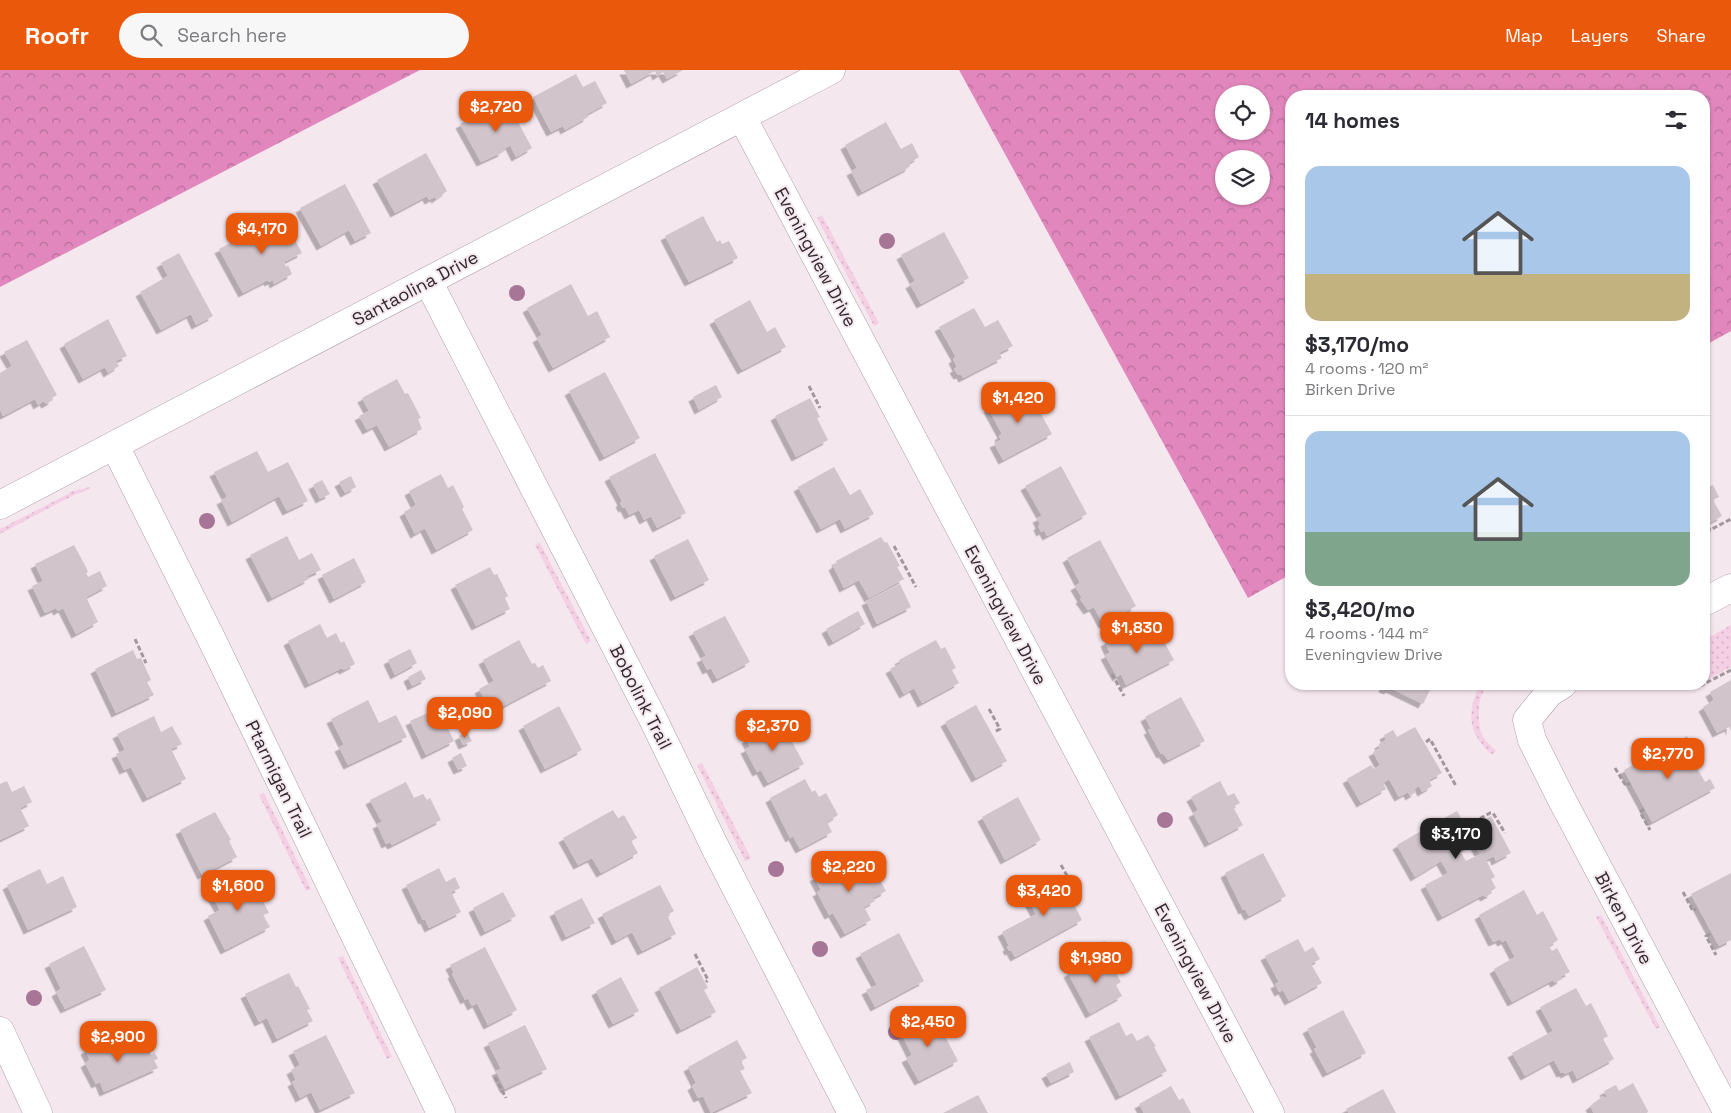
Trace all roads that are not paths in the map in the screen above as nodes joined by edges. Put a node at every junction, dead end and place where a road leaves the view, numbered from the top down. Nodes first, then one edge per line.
1 (831, 70) edge
2 (742, 117) junction
3 (428, 281) junction
4 (115, 446) junction
5 (0, 505) edge
6 (1731, 588) edge
7 (1710, 599) edge
8 (1554, 690) edge
9 (0, 1031) edge
10 (38, 1113) edge
11 (441, 1113) edge
12 (852, 1113) edge
13 (1270, 1113) edge
14 (1728, 1113) edge

1 - 2 street, Santaolina Drive
2 - 3 street, Santaolina Drive
2 - 13 street, Eveningview Drive
3 - 4 street, Santaolina Drive
3 - 12 street, Bobolink Trail
4 - 5 street, Santaolina Drive
4 - 11 street, Ptarmigan Trail
6 - 7 street
8 - 14 street, Birken Drive
9 - 10 street

